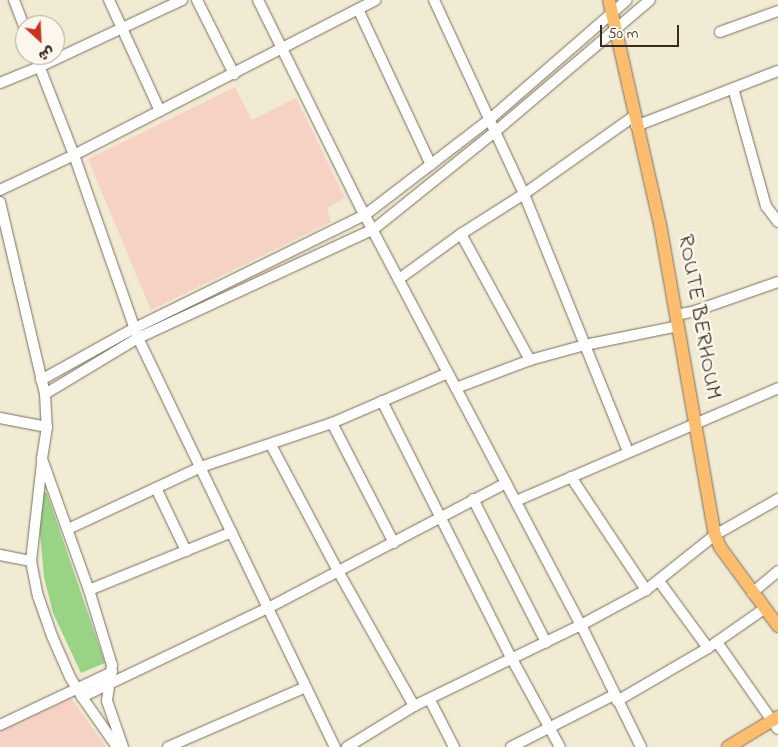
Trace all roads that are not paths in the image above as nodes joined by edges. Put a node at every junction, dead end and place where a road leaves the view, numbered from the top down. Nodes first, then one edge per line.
1 (14, 0) edge
2 (109, 0) edge
3 (182, 0) edge
4 (197, 0) edge
5 (258, 0) edge
6 (375, 0) edge
7 (434, 0) edge
8 (627, 0) edge
9 (650, 0) edge
10 (610, 6) edge
11 (358, 9) junction
12 (778, 11) edge
13 (20, 15) edge
14 (124, 28) junction
15 (616, 32) junction
16 (720, 32) dead end
17 (283, 49) junction
18 (39, 67) junction
19 (778, 71) edge
20 (234, 74) junction
21 (0, 83) edge
22 (733, 88) junction
23 (160, 111) junction
24 (490, 119) junction
25 (635, 121) junction
26 (496, 131) junction
27 (74, 155) junction
28 (431, 165) junction
29 (0, 190) edge
30 (524, 194) junction
31 (0, 202) edge
32 (365, 215) junction
33 (778, 222) edge
34 (374, 229) junction
35 (461, 234) junction
36 (399, 279) junction
37 (778, 282) edge
38 (677, 321) junction
39 (136, 333) junction
40 (585, 346) junction
41 (530, 360) junction
42 (448, 373) junction
43 (41, 380) junction
44 (456, 388) junction
45 (778, 388) edge
46 (45, 394) junction
47 (382, 401) junction
48 (0, 418) edge
49 (697, 421) junction
50 (332, 423) junction
51 (46, 427) junction
52 (271, 445) junction
53 (628, 452) junction
54 (42, 459) junction
55 (201, 467) junction
56 (571, 477) junction
57 (506, 483) junction
58 (156, 488) junction
59 (778, 498) edge
60 (473, 499) junction
61 (516, 502) junction
62 (441, 515) junction
63 (68, 529) junction
64 (232, 532) junction
65 (715, 535) junction
66 (394, 543) junction
67 (186, 551) junction
68 (0, 555) edge
69 (31, 561) junction
70 (338, 571) junction
71 (778, 571) edge
72 (659, 581) junction
73 (89, 590) junction
74 (646, 590) junction
75 (752, 593) junction
76 (268, 608) junction
77 (764, 609) junction
78 (581, 625) junction
79 (778, 626) edge
80 (546, 642) junction
81 (717, 642) junction
82 (708, 648) junction
83 (512, 659) junction
84 (111, 677) junction
85 (306, 687) junction
86 (80, 693) junction
87 (616, 698) junction
88 (430, 700) junction
89 (414, 706) junction
90 (776, 722) edge
91 (0, 725) edge
92 (550, 728) junction
93 (117, 747) edge
94 (123, 747) edge
95 (168, 747) edge
96 (335, 747) edge
97 (348, 747) edge
98 (454, 747) edge
99 (511, 747) edge
100 (560, 747) edge
101 (641, 747) edge
102 (728, 747) edge

1 - 13 street
2 - 14 street
3 - 14 street
4 - 20 street
5 - 17 street
6 - 11 street
7 - 24 street
8 - 10 street
9 - 15 street
10 - 15 main road, ROUTE BERHOUM
10 - 24 street
11 - 17 street
11 - 28 street
12 - 16 street
14 - 18 street
14 - 23 street
15 - 25 main road, ROUTE BERHOUM
15 - 26 street
17 - 20 street
17 - 32 street
18 - 21 street
18 - 27 street
19 - 22 street
20 - 23 street
22 - 25 street
22 - 33 street
23 - 27 street
24 - 26 street
24 - 28 street
25 - 30 street
25 - 38 main road, ROUTE BERHOUM
26 - 30 street
26 - 34 street
27 - 29 street
27 - 39 street
28 - 32 street
30 - 35 street
30 - 40 street
31 - 43 street
32 - 34 street
32 - 39 street
34 - 36 street
34 - 39 street
35 - 36 street
35 - 41 street
36 - 42 street
37 - 38 street
38 - 40 street
38 - 49 main road, ROUTE BERHOUM
39 - 43 street
39 - 46 street
39 - 55 street
40 - 41 street
40 - 53 street
41 - 44 street
42 - 44 street
42 - 47 street
43 - 46 street
44 - 57 street
45 - 49 street
46 - 51 street
47 - 50 street
47 - 62 street
48 - 51 street
49 - 53 street
49 - 65 main road, ROUTE BERHOUM
50 - 52 street
50 - 66 street
51 - 54 street
52 - 55 street
52 - 70 street
53 - 56 street
54 - 63 street
54 - 69 street
55 - 58 street
55 - 64 street
56 - 61 street
56 - 74 street
57 - 60 street
57 - 61 street
58 - 63 street
58 - 67 street
59 - 65 street
60 - 62 street
60 - 80 street
61 - 78 street
62 - 66 street
62 - 83 street
63 - 73 street
64 - 67 street
64 - 76 street
65 - 72 street
65 - 75 main road, ROUTE BERHOUM
66 - 70 street
67 - 73 street
68 - 69 street
69 - 86 street
70 - 76 street
70 - 89 street
71 - 75 street
72 - 74 street
72 - 82 street
73 - 84 street
74 - 78 street
75 - 77 main road, ROUTE BERHOUM
76 - 84 street
76 - 85 street
77 - 79 main road, ROUTE BERHOUM
77 - 81 street
78 - 80 street
78 - 87 street
80 - 83 street
81 - 82 street
81 - 90 street
82 - 87 street
83 - 88 street
83 - 92 street
84 - 86 street
84 - 94 street
85 - 95 street
85 - 96 street
86 - 91 street
86 - 93 street
87 - 92 street
87 - 101 street
88 - 89 street
88 - 98 street
89 - 97 street
90 - 102 main road
92 - 99 street
92 - 100 street

